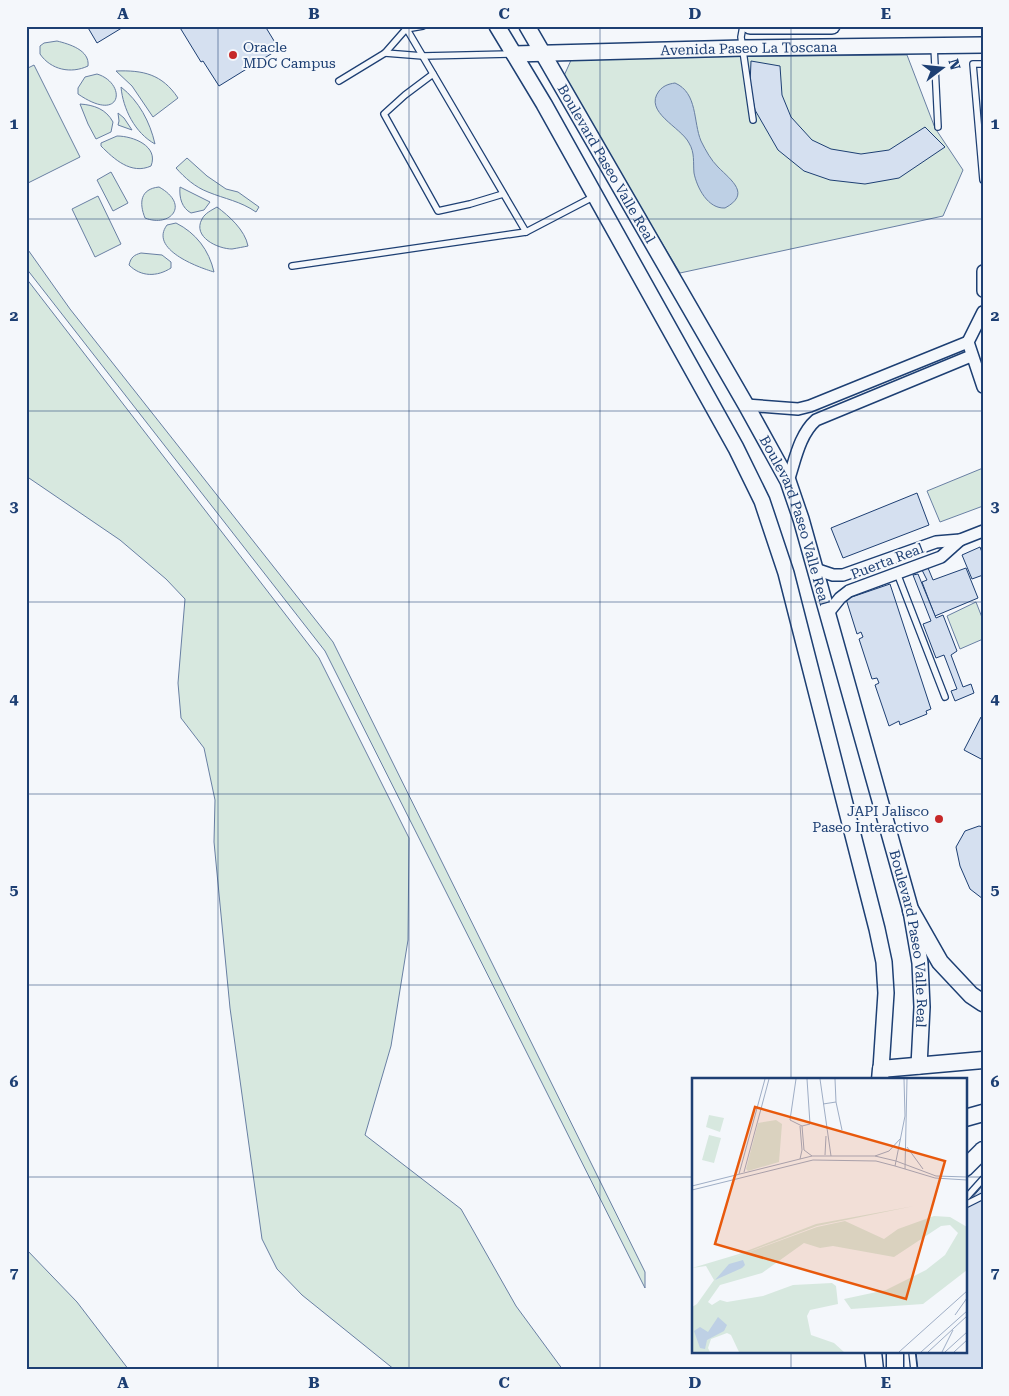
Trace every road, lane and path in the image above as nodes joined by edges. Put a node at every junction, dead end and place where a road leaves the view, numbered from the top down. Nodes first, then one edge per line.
1 (423, 26) edge
2 (496, 26) edge
3 (503, 26) edge
4 (527, 26) edge
5 (743, 26) edge
6 (750, 26) edge
7 (832, 26) edge
8 (777, 27) edge
9 (405, 28) edge
10 (934, 46) junction
11 (983, 46) edge
12 (743, 48) junction
13 (778, 48) junction
14 (542, 53) junction
15 (385, 54) junction
16 (514, 54) junction
17 (423, 56) junction
18 (983, 64) edge
19 (433, 74) junction
20 (339, 81) dead end
21 (753, 120) dead end
22 (938, 127) dead end
23 (983, 180) edge
24 (503, 194) junction
25 (595, 196) junction
26 (526, 232) junction
27 (292, 266) dead end
28 (983, 271) edge
29 (983, 291) edge
30 (983, 312) edge
31 (968, 342) junction
32 (972, 356) junction
33 (983, 387) edge
34 (746, 405) junction
35 (788, 481) junction
36 (983, 531) edge
37 (960, 540) junction
38 (892, 558) junction
39 (815, 569) junction
40 (897, 573) junction
41 (828, 613) junction
42 (944, 697) dead end
43 (911, 911) junction
44 (983, 1002) edge
45 (983, 1060) edge
46 (919, 1073) edge
47 (880, 1074) edge
48 (983, 1113) edge
49 (966, 1118) edge
50 (982, 1152) edge
51 (966, 1167) edge
52 (983, 1179) edge
53 (983, 1196) edge
54 (966, 1198) edge
55 (966, 1204) edge
56 (873, 1354) edge
57 (894, 1354) edge
58 (912, 1354) edge
59 (875, 1370) edge
60 (895, 1370) edge
61 (914, 1370) edge

1 - 9 lane
2 - 3 street
2 - 16 street, Boulevard Paseo Valle Real
4 - 14 street, Boulevard Paseo Valle Real
5 - 12 lane
6 - 8 street, Avenida Paseo La Toscana
7 - 8 street, Avenida Paseo La Toscana
8 - 13 street
9 - 15 lane
9 - 17 lane
10 - 11 street, Avenida Paseo La Toscana
10 - 13 street, Avenida Paseo La Toscana
10 - 22 lane
12 - 13 street, Avenida Paseo La Toscana
12 - 14 street, Avenida Paseo La Toscana
12 - 21 lane
14 - 16 street, Avenida Paseo La Toscana
14 - 34 street, Boulevard Paseo Valle Real
15 - 17 lane
15 - 20 lane
16 - 17 lane
16 - 25 street, Boulevard Paseo Valle Real
17 - 19 lane
18 - 23 lane
19 - 24 lane
19 - 24 lane
24 - 26 lane
25 - 26 lane
25 - 47 street, Boulevard Paseo Valle Real
26 - 27 lane
28 - 29 street
30 - 31 street
31 - 32 street
31 - 34 street
32 - 33 street
32 - 35 street
34 - 35 street, Boulevard Paseo Valle Real
35 - 39 street, Boulevard Paseo Valle Real
36 - 37 street, Puerta Real
37 - 38 street, Puerta Real
37 - 40 street, Puerta Real
38 - 39 street, Puerta Real
38 - 40 street
39 - 41 street, Boulevard Paseo Valle Real
40 - 41 street, Puerta Real
40 - 42 lane
41 - 43 street, Boulevard Paseo Valle Real
43 - 44 main road
43 - 46 street, Boulevard Paseo Valle Real
45 - 46 main road
46 - 47 main road
48 - 49 main road
50 - 51 main road
52 - 54 lane
53 - 55 lane
56 - 59 main road
57 - 60 main road
58 - 61 lane

